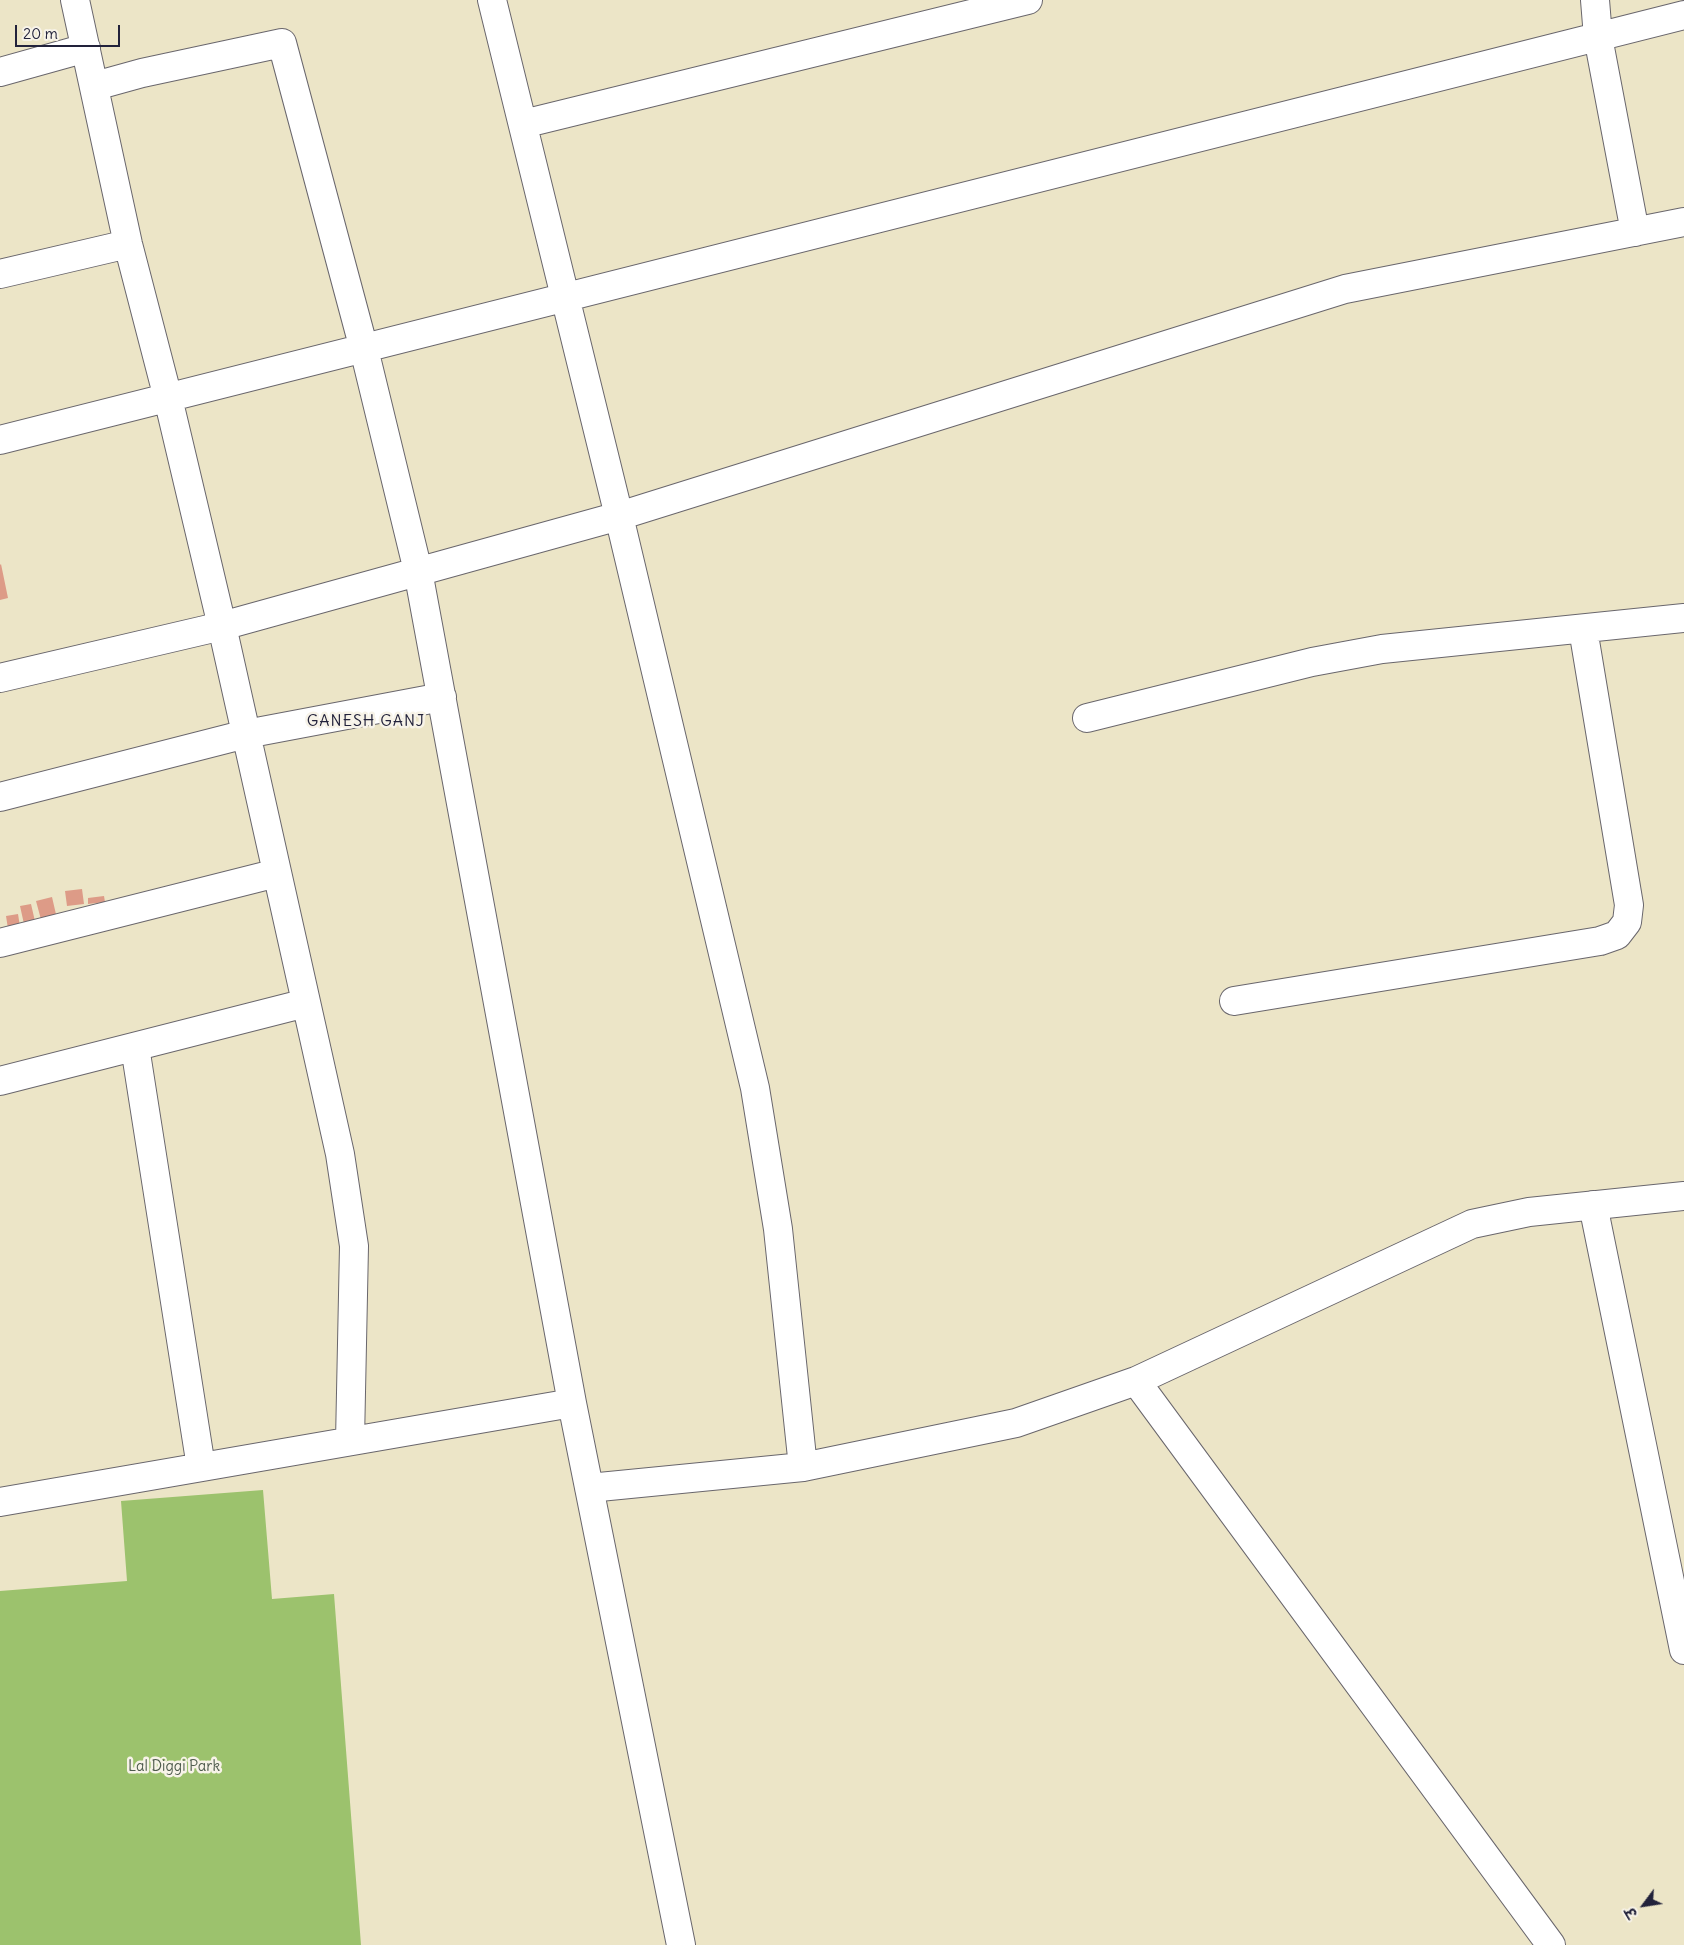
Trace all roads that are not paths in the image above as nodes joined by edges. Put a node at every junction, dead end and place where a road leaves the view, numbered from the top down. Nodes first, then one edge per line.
1 (75, 0) edge
2 (492, 0) edge
3 (1028, 0) edge
4 (1595, 0) edge
5 (1684, 15) edge
6 (1598, 37) junction
7 (86, 48) junction
8 (0, 72) edge
9 (95, 86) junction
10 (523, 124) junction
11 (1684, 222) edge
12 (1635, 232) junction
13 (128, 244) junction
14 (0, 274) edge
15 (565, 298) junction
16 (364, 349) junction
17 (168, 398) junction
18 (0, 440) edge
19 (620, 516) junction
20 (418, 571) junction
21 (1684, 618) edge
22 (222, 626) junction
23 (1584, 629) junction
24 (0, 678) edge
25 (442, 697) junction
26 (1088, 718) dead end
27 (246, 734) junction
28 (0, 797) edge
29 (277, 873) junction
30 (0, 943) edge
31 (1234, 1001) dead end
32 (306, 1004) junction
33 (135, 1047) junction
34 (0, 1081) edge
35 (1684, 1196) edge
36 (1593, 1205) junction
37 (1136, 1381) junction
38 (572, 1403) junction
39 (350, 1441) junction
40 (201, 1467) junction
41 (803, 1467) junction
42 (589, 1488) junction
43 (0, 1502) edge
44 (1684, 1650) edge
45 (681, 1945) edge
46 (1550, 1945) edge

1 - 7 street
2 - 10 street
3 - 10 street
4 - 6 street
5 - 6 street
6 - 12 street
6 - 15 street
7 - 8 street
7 - 9 street
9 - 13 street
9 - 16 street
10 - 15 street
11 - 12 street
12 - 19 street
13 - 14 street
13 - 17 street
15 - 16 street
15 - 19 street
16 - 17 street
16 - 20 street
17 - 18 street
17 - 22 street
19 - 20 street
19 - 41 street
20 - 22 street
20 - 25 street
21 - 23 street
22 - 24 street
22 - 27 street
23 - 26 street
23 - 31 street
25 - 27 street
25 - 38 street
27 - 28 street
27 - 29 street
29 - 30 street
29 - 32 street
32 - 33 street
32 - 39 street
33 - 34 street
33 - 40 street
35 - 36 street
36 - 37 street
36 - 44 street
37 - 41 street
37 - 46 street
38 - 39 street
38 - 42 street
39 - 40 street
40 - 43 street
41 - 42 street
42 - 45 street

